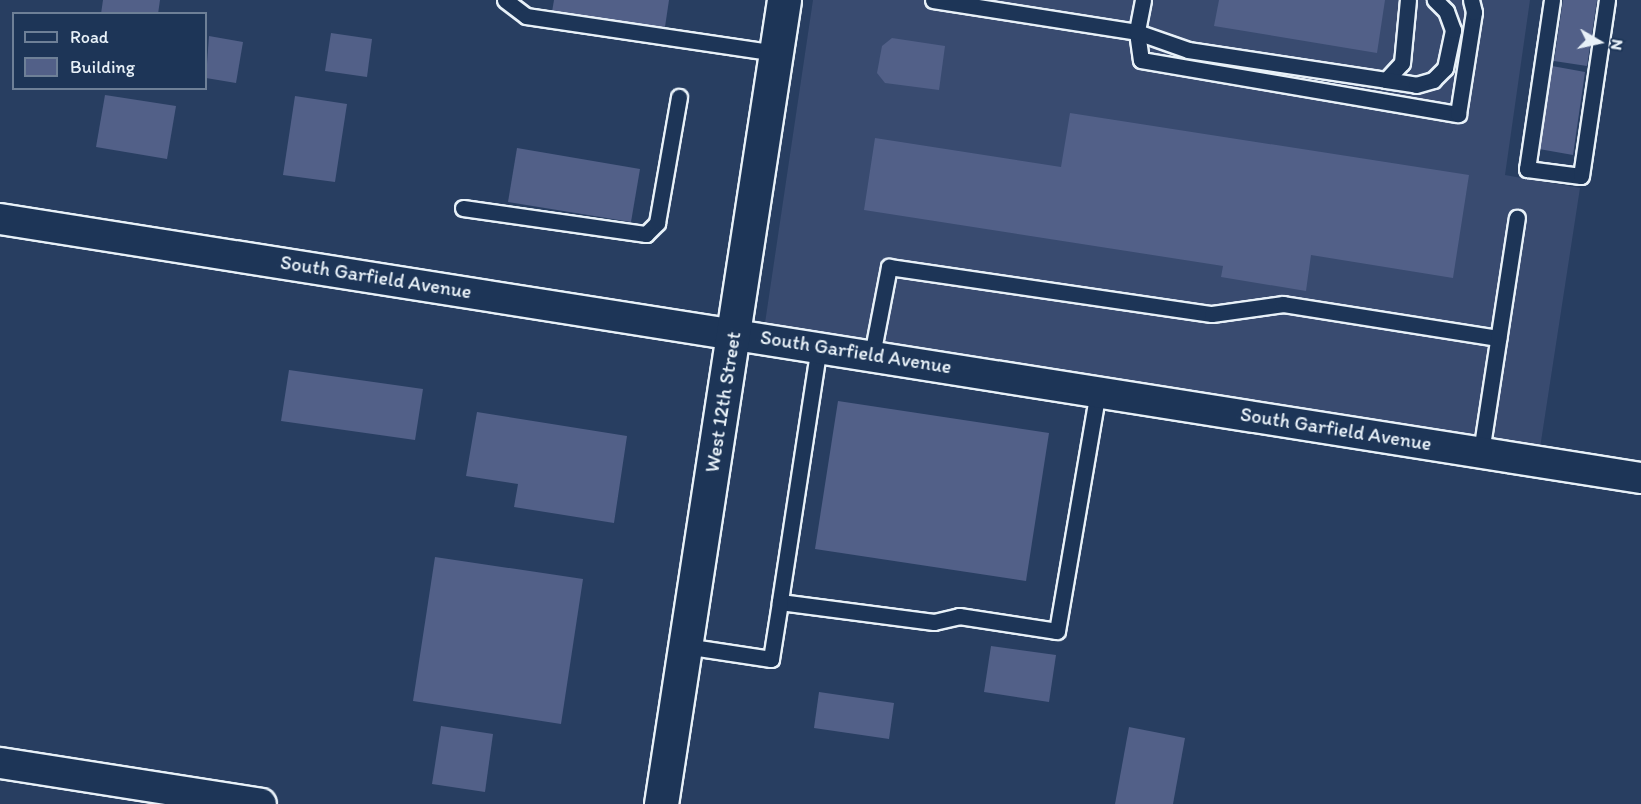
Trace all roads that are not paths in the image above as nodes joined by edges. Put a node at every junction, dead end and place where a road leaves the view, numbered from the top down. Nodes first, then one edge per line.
1 (505, 0) edge
2 (784, 0) edge
3 (933, 0) edge
4 (1143, 0) edge
5 (1408, 0) edge
6 (1435, 0) edge
7 (1471, 0) edge
8 (1552, 0) edge
9 (1606, 0) edge
10 (1137, 32) junction
11 (776, 53) junction
12 (1386, 80) junction
13 (679, 97) dead end
14 (463, 208) dead end
15 (1517, 218) dead end
16 (0, 219) edge
17 (733, 333) junction
18 (1498, 338) junction
19 (819, 346) junction
20 (872, 355) junction
21 (1098, 391) junction
22 (1481, 453) junction
23 (1641, 478) edge
24 (780, 602) junction
25 (685, 646) junction
26 (0, 763) edge
27 (261, 804) edge
28 (661, 804) edge

1 - 11 lane
2 - 11 main road, West 12th Street
3 - 10 lane
4 - 10 lane
5 - 12 lane
6 - 12 lane
7 - 10 lane
8 - 9 lane
10 - 12 lane
11 - 17 main road, West 12th Street
13 - 14 lane
15 - 18 lane
16 - 17 street, South Garfield Avenue
17 - 19 street, South Garfield Avenue
17 - 25 main road, West 12th Street
18 - 20 lane
18 - 22 lane
19 - 20 street, South Garfield Avenue
19 - 24 lane
20 - 21 street, South Garfield Avenue
21 - 22 street, South Garfield Avenue
21 - 24 lane
22 - 23 street, South Garfield Avenue
24 - 25 lane
25 - 28 main road, West 12th Street
26 - 27 street

